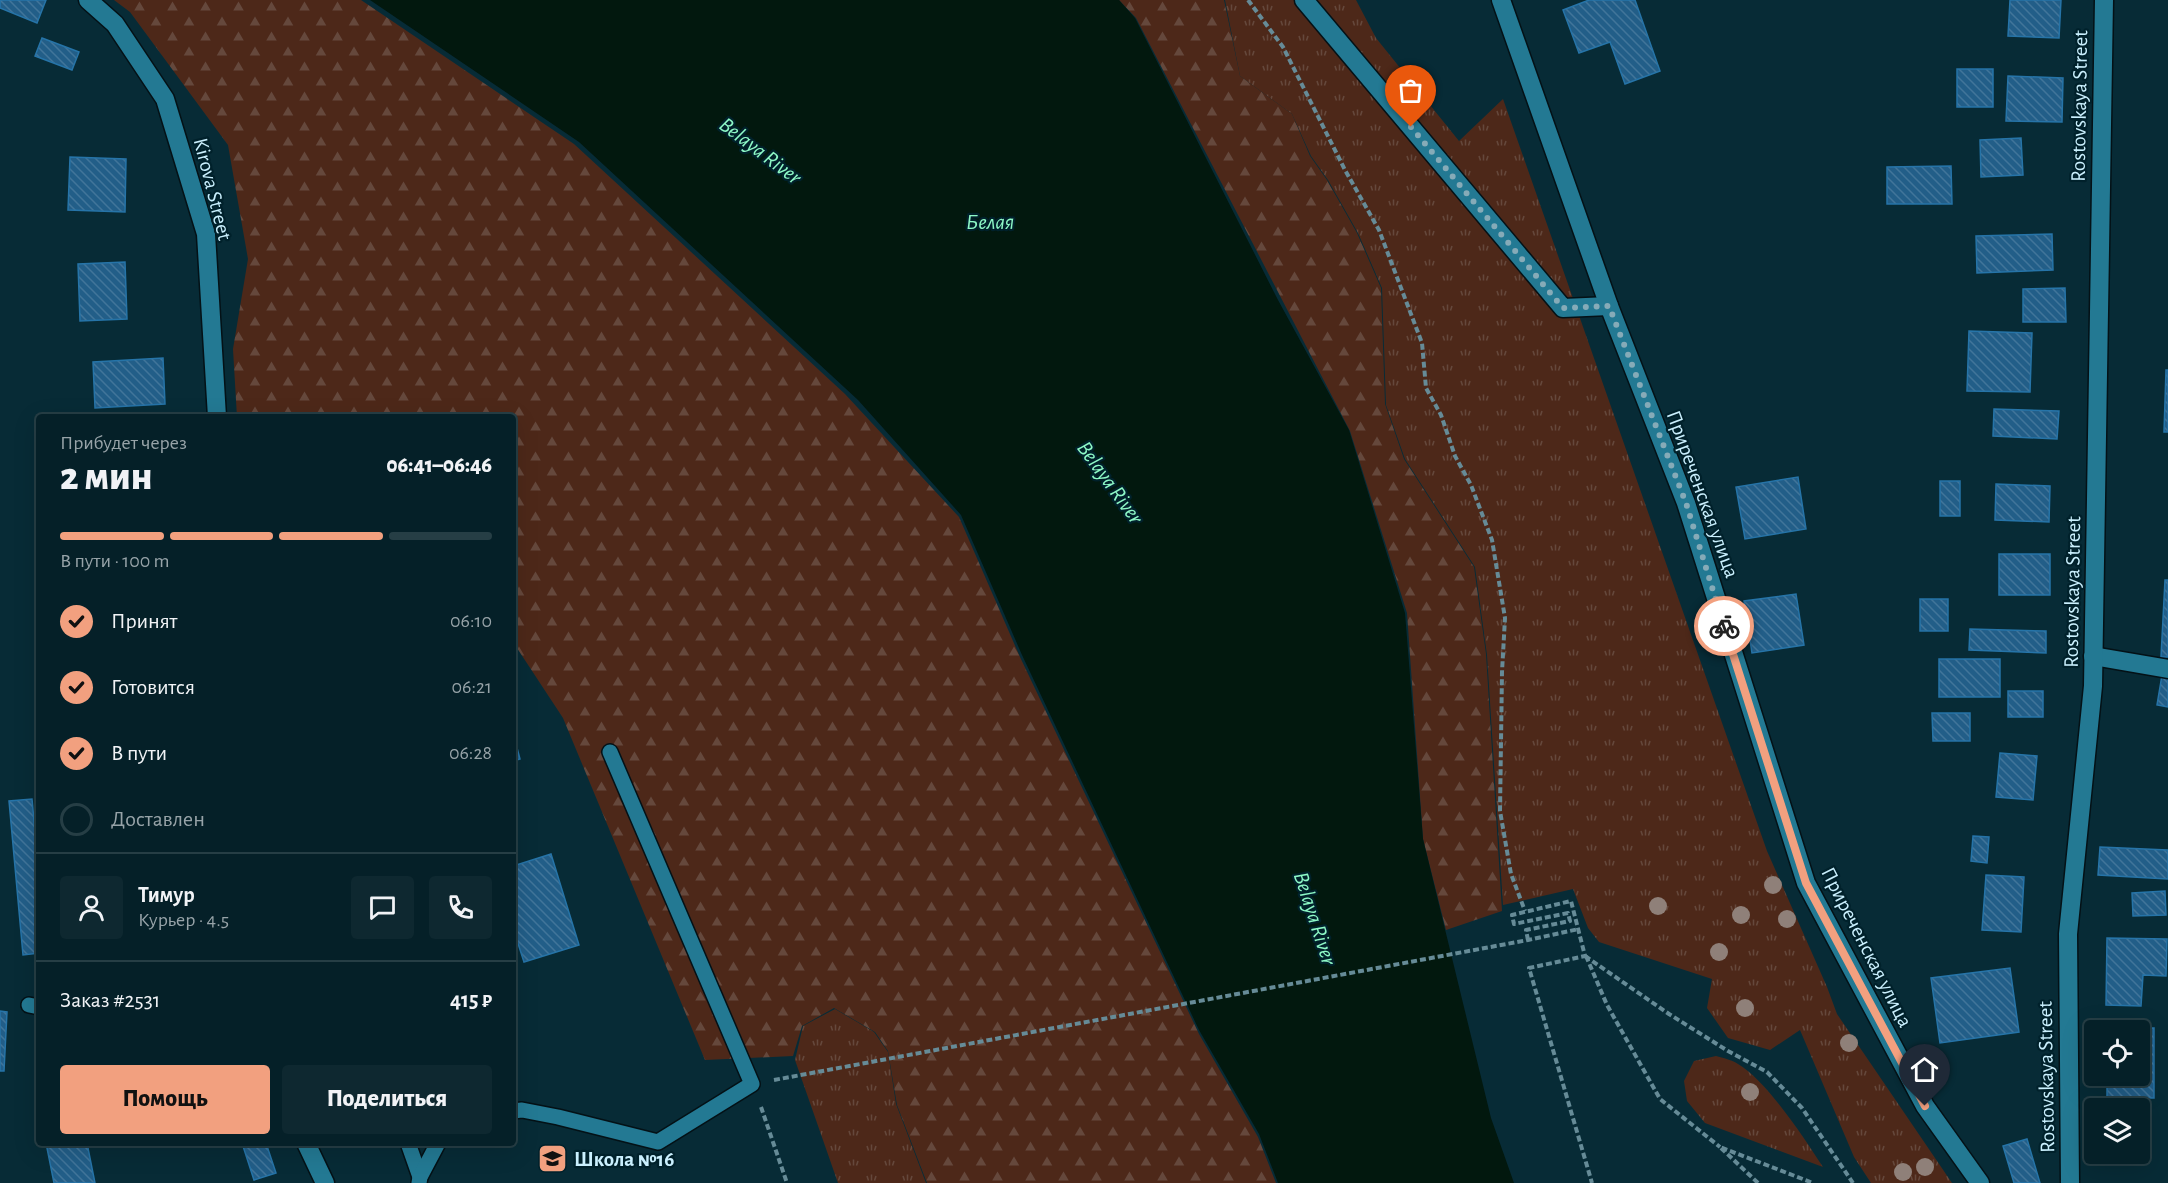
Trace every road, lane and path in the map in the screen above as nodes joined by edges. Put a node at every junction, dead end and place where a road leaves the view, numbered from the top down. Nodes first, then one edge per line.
1 (88, 0) edge
2 (1248, 0) edge
3 (1304, 0) edge
4 (1501, 0) edge
5 (2104, 0) edge
6 (1609, 306) junction
7 (217, 414) edge
8 (2093, 656) junction
9 (2168, 669) edge
10 (610, 752) dead end
11 (1525, 912) junction
12 (1579, 929) junction
13 (1528, 940) junction
14 (1585, 956) junction
15 (752, 1084) junction
16 (761, 1108) dead end
17 (516, 1111) edge
18 (307, 1146) edge
19 (409, 1146) edge
20 (436, 1146) edge
21 (1720, 1147) junction
22 (419, 1180) edge
23 (325, 1183) edge
24 (787, 1183) edge
25 (1592, 1183) edge
26 (1758, 1183) edge
27 (1813, 1183) edge
28 (1853, 1183) edge
29 (1980, 1183) edge
30 (2070, 1183) edge

1 - 7 street, Kirova Street
2 - 11 path
3 - 6 street
4 - 6 street, Приреченская улица
5 - 8 street, Rostovskaya Street
6 - 29 street, Приреченская улица
8 - 9 street
8 - 30 street, Rostovskaya Street
10 - 15 lane
11 - 12 path
11 - 13 path
12 - 13 path
12 - 14 path
13 - 15 path
14 - 21 path
14 - 25 path
14 - 28 path
15 - 17 lane
16 - 24 path
18 - 23 street
19 - 22 lane
20 - 22 lane
21 - 26 path
21 - 27 path

